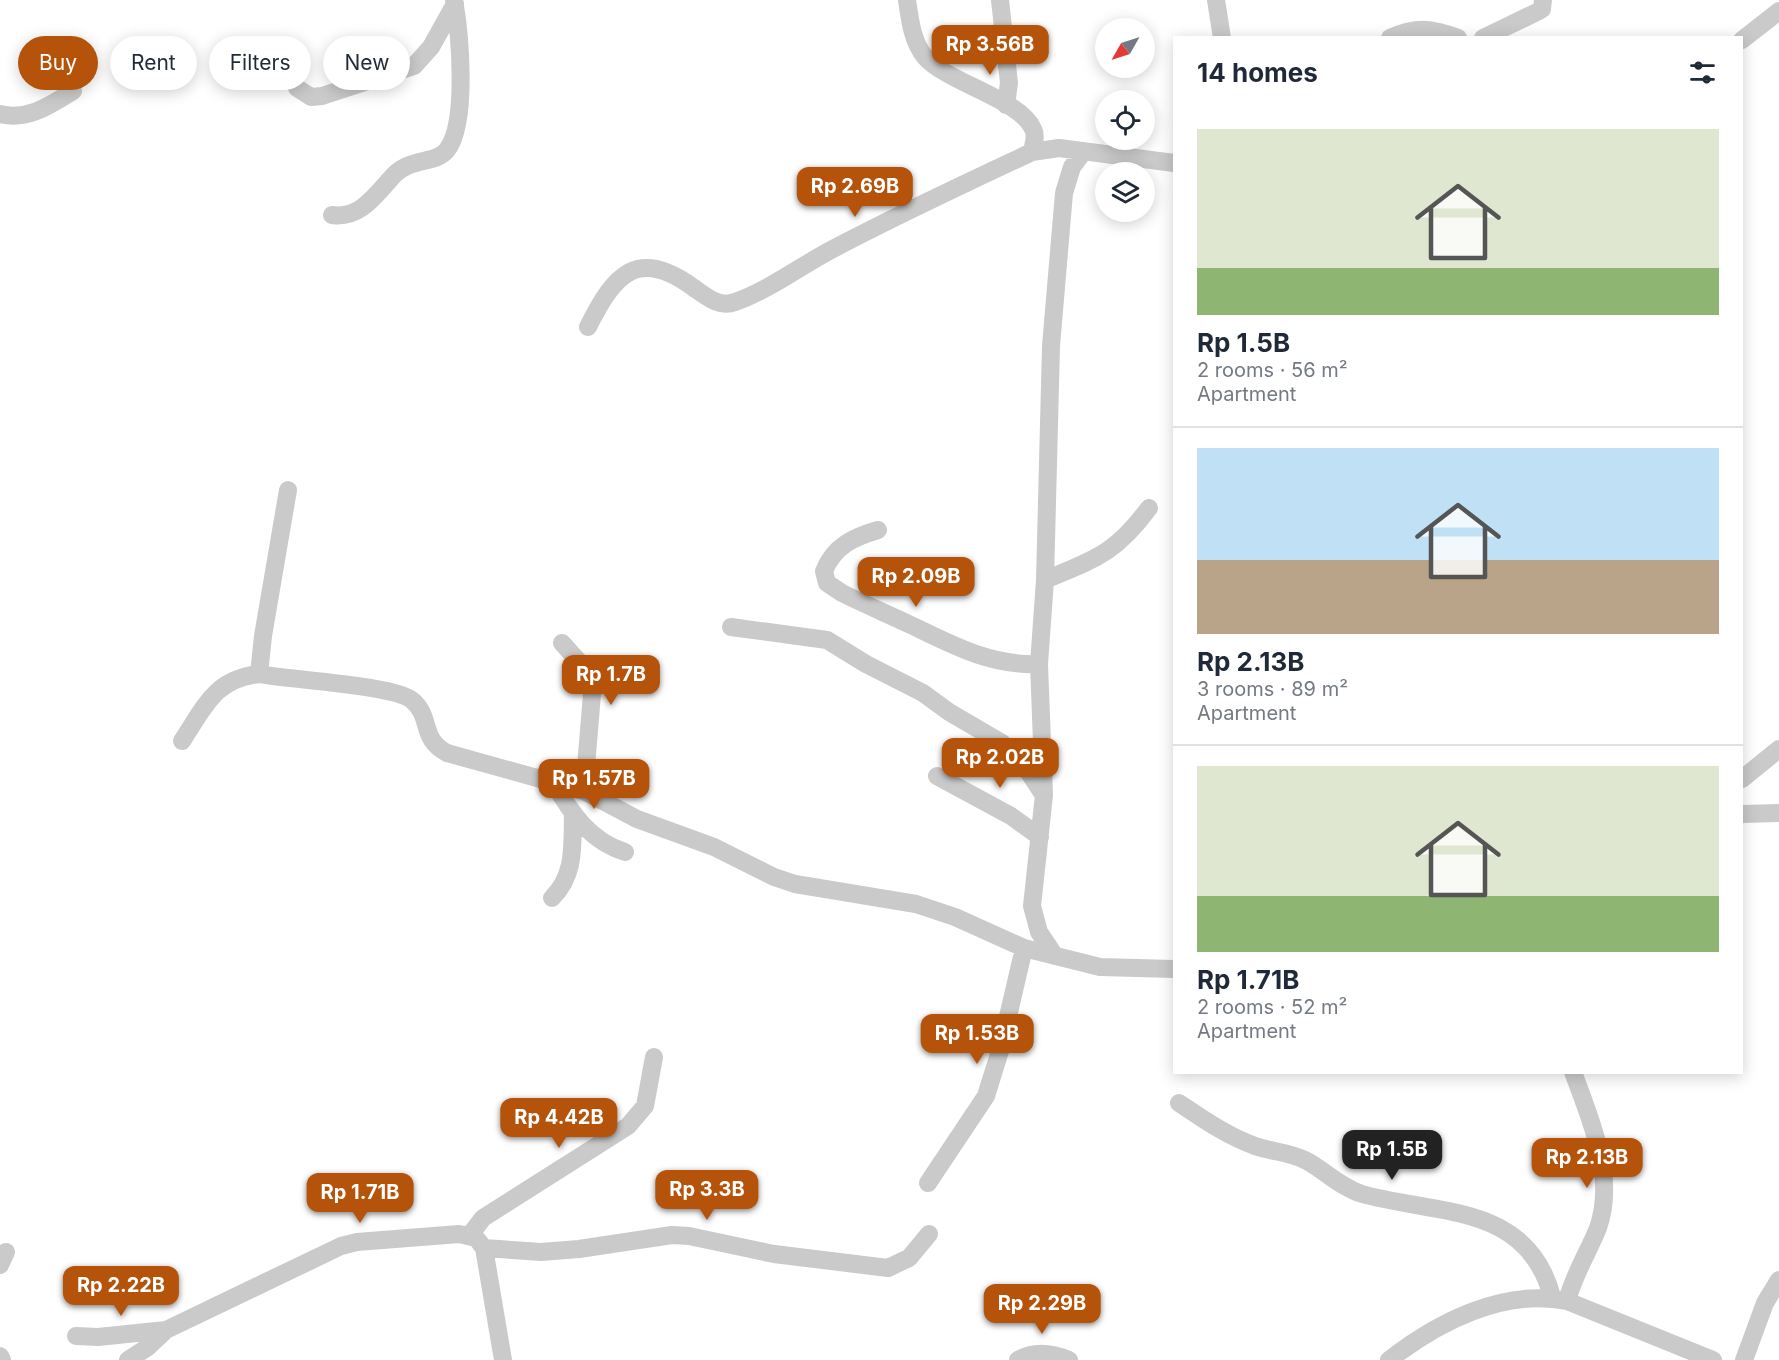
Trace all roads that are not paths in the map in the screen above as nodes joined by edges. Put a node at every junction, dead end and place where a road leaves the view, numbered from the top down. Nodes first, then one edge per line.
1 (907, 0) edge
2 (1000, 0) edge
3 (1216, 0) edge
4 (1543, 0) edge
5 (454, 2) edge
6 (1779, 11) edge
7 (1222, 36) edge
8 (1396, 36) edge
9 (1452, 36) edge
10 (1487, 36) edge
11 (1743, 39) edge
12 (300, 90) edge
13 (73, 91) dead end
14 (1006, 105) junction
15 (0, 114) edge
16 (1084, 151) junction
17 (1032, 152) junction
18 (1173, 163) edge
19 (332, 215) dead end
20 (588, 327) dead end
21 (288, 490) dead end
22 (1149, 508) dead end
23 (878, 530) dead end
24 (1045, 580) junction
25 (731, 627) dead end
26 (562, 643) dead end
27 (1039, 664) junction
28 (259, 674) junction
29 (182, 741) dead end
30 (1779, 749) edge
31 (937, 776) dead end
32 (1743, 779) edge
33 (553, 782) junction
34 (584, 791) junction
35 (1044, 795) junction
36 (573, 813) junction
37 (1779, 813) edge
38 (1743, 814) edge
39 (1040, 837) junction
40 (625, 852) dead end
41 (552, 898) dead end
42 (1024, 948) junction
43 (1055, 956) junction
44 (1173, 969) edge
45 (654, 1057) dead end
46 (1574, 1074) edge
47 (1179, 1103) dead end
48 (928, 1183) dead end
49 (929, 1234) dead end
50 (470, 1235) junction
51 (484, 1248) junction
52 (1779, 1280) edge
53 (1560, 1299) junction
54 (166, 1330) junction
55 (76, 1336) dead end
56 (0, 1356) edge
57 (2, 1360) edge
58 (128, 1360) edge
59 (503, 1360) edge
60 (1018, 1360) edge
61 (1069, 1360) edge
62 (1389, 1360) edge
63 (1713, 1360) edge
64 (1744, 1360) edge

1 - 14 street
2 - 14 street
3 - 7 street
4 - 10 street
5 - 12 street
5 - 19 street
6 - 11 street
8 - 9 street
13 - 15 street
14 - 17 street
16 - 17 street
16 - 18 street
16 - 24 street
17 - 20 street
21 - 28 street
22 - 24 street
23 - 27 street
24 - 27 street
25 - 35 street
26 - 34 street
27 - 35 street
28 - 29 street
28 - 33 street
30 - 32 street
31 - 39 street
33 - 34 street
33 - 36 street
34 - 42 street
35 - 39 street
36 - 40 street
36 - 41 street
37 - 38 street
39 - 43 street
42 - 43 street
42 - 48 street
43 - 44 street
45 - 50 street
46 - 53 street
47 - 53 street
49 - 51 street
50 - 51 street
50 - 54 street
51 - 59 street
52 - 64 street
53 - 62 street
53 - 63 street
54 - 55 street
54 - 58 street
56 - 57 street
60 - 61 street

